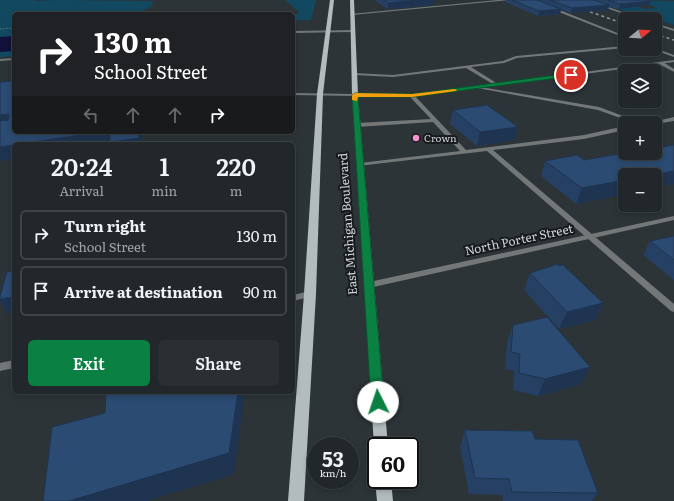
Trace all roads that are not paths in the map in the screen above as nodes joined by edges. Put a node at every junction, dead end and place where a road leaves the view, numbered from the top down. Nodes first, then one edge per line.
1 (332, 0) edge
2 (352, 0) edge
3 (508, 0) edge
4 (585, 0) edge
5 (545, 6) edge
6 (620, 12) edge
7 (352, 14) junction
8 (662, 26) edge
9 (328, 30) junction
10 (674, 30) edge
11 (352, 31) junction
12 (295, 32) edge
13 (618, 34) edge
14 (618, 47) edge
15 (662, 52) edge
16 (674, 56) edge
17 (12, 59) edge
18 (0, 60) edge
19 (674, 61) edge
20 (661, 63) junction
21 (467, 67) junction
22 (674, 70) edge
23 (354, 74) junction
24 (496, 85) junction
25 (477, 88) junction
26 (295, 94) edge
27 (320, 94) junction
28 (355, 95) junction
29 (412, 96) junction
30 (619, 116) edge
31 (674, 119) edge
32 (436, 120) junction
33 (662, 121) edge
34 (357, 125) junction
35 (618, 130) edge
36 (488, 149) junction
37 (465, 152) junction
38 (360, 165) junction
39 (674, 218) edge
40 (590, 236) junction
41 (369, 285) junction
42 (310, 294) junction
43 (295, 298) edge
44 (674, 309) edge
45 (12, 364) edge
46 (0, 367) edge
47 (380, 437) edge
48 (384, 489) edge
49 (296, 501) edge
50 (385, 501) edge

1 - 9 main road
2 - 7 main road, East Michigan Boulevard
3 - 7 street
4 - 6 street
5 - 13 street
7 - 11 main road, East Michigan Boulevard
8 - 10 street
9 - 11 street
9 - 12 street
9 - 27 main road
11 - 23 main road, East Michigan Boulevard
14 - 21 street
15 - 16 street
17 - 18 street
19 - 20 street
20 - 22 street
20 - 24 street
21 - 23 street
21 - 24 street
23 - 28 main road, East Michigan Boulevard
24 - 25 street
25 - 29 street
25 - 30 street
26 - 27 street
27 - 28 street
27 - 42 main road
28 - 29 street
28 - 34 main road, East Michigan Boulevard
29 - 32 street
31 - 33 street
32 - 34 street
32 - 37 street
34 - 38 main road, East Michigan Boulevard
35 - 36 street
36 - 37 street
36 - 40 street
37 - 38 street
38 - 41 main road, East Michigan Boulevard
39 - 40 street, North Porter Street
40 - 41 street, North Porter Street
40 - 44 street
41 - 47 main road, East Michigan Boulevard
42 - 43 street
42 - 49 main road
45 - 46 street
48 - 50 main road

